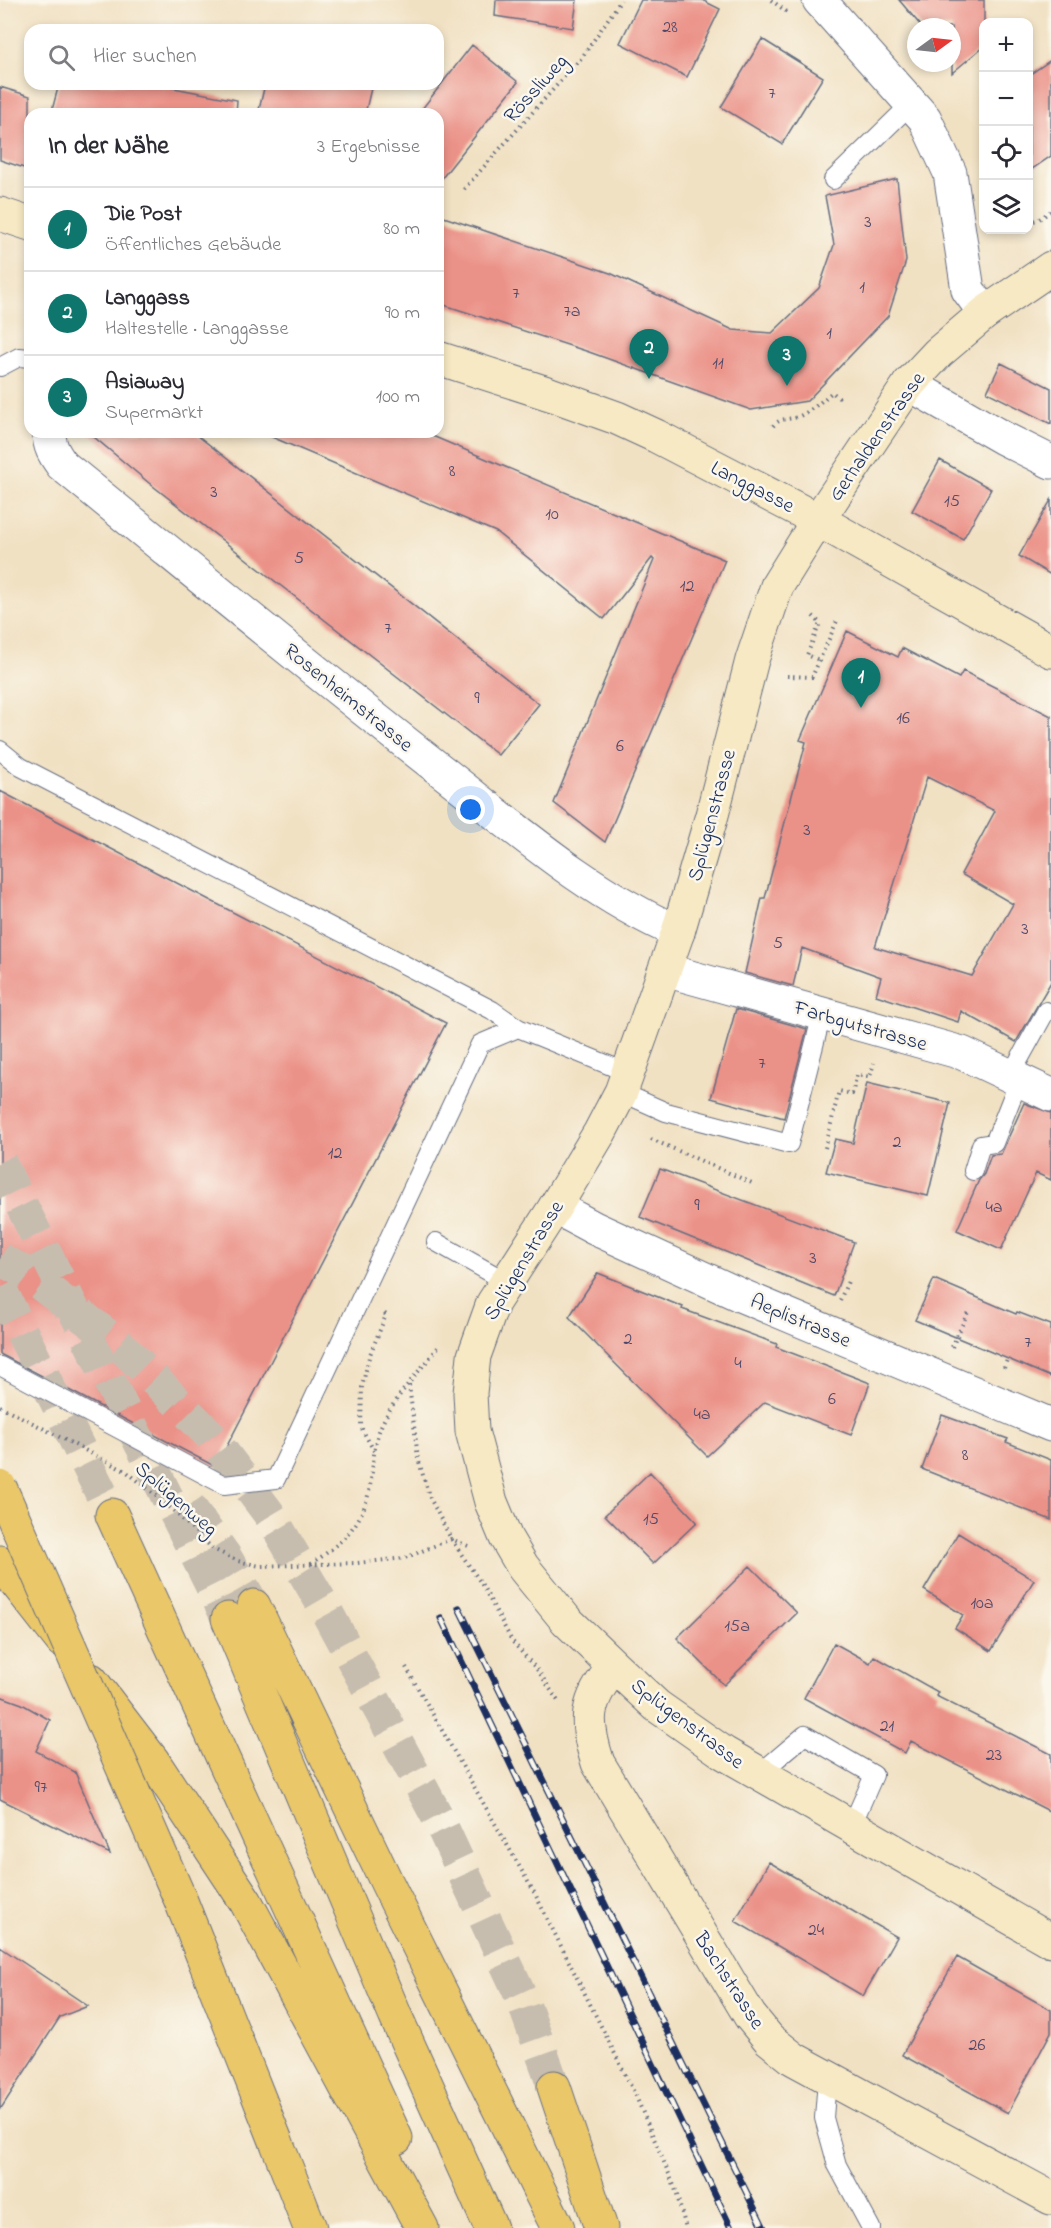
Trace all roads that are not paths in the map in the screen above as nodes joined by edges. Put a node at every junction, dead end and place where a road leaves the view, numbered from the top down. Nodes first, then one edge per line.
1 (819, 0) edge
2 (911, 104) junction
3 (833, 180) dead end
4 (0, 214) edge
5 (24, 222) edge
6 (1051, 268) edge
7 (984, 313) junction
8 (24, 357) edge
9 (444, 360) edge
10 (0, 367) edge
11 (909, 384) junction
12 (49, 438) edge
13 (1051, 462) edge
14 (818, 520) junction
15 (1051, 651) edge
16 (0, 750) edge
17 (678, 932) junction
18 (665, 970) junction
19 (1046, 1011) dead end
20 (822, 1014) junction
21 (518, 1028) junction
22 (1014, 1078) junction
23 (624, 1083) junction
24 (1051, 1095) edge
25 (973, 1171) dead end
26 (555, 1207) junction
27 (436, 1242) dead end
28 (507, 1282) junction
29 (0, 1366) edge
30 (1051, 1425) edge
31 (0, 1487) edge
32 (112, 1515) tunnel mouth
33 (0, 1562) edge
34 (614, 1666) junction
35 (759, 1774) junction
36 (850, 1827) junction
37 (1051, 1941) edge
38 (827, 2079) junction
39 (554, 2087) tunnel mouth
40 (1051, 2198) edge
41 (310, 2228) edge
42 (422, 2228) edge
43 (437, 2228) edge
44 (491, 2228) edge
45 (558, 2228) edge
46 (600, 2228) edge
47 (872, 2228) edge

1 - 2 street
2 - 3 lane
2 - 7 street
4 - 5 main road
6 - 7 main road, Gerhaldenstrasse
7 - 11 main road, Gerhaldenstrasse
8 - 10 lane
9 - 14 main road, Langgasse
11 - 13 street
11 - 14 main road, Gerhaldenstrasse
12 - 17 street, Rosenheimstrasse
14 - 15 main road, Langgasse
14 - 17 main road, Splügenstrasse
16 - 21 lane
17 - 18 main road, Splügenstrasse
18 - 20 street, Farbgutstrasse
18 - 23 main road, Splügenstrasse
19 - 22 lane
20 - 22 street, Farbgutstrasse
20 - 23 lane
21 - 23 lane
21 - 29 lane
22 - 24 street, Farbgutstrasse
22 - 25 lane
23 - 26 main road, Splügenstrasse
26 - 28 main road, Splügenstrasse
26 - 30 street, Aeplistrasse
27 - 28 lane
28 - 34 main road, Splügenstrasse
31 - 41 highway, bridge
32 - 43 highway
33 - 42 highway
34 - 35 main road, Splügenstrasse
34 - 38 main road, Bachstrasse
35 - 36 main road, Splügenstrasse
35 - 36 lane
36 - 37 main road, Splügenstrasse
38 - 40 main road, Bachstrasse
38 - 47 lane
39 - 46 highway
44 - 45 highway

